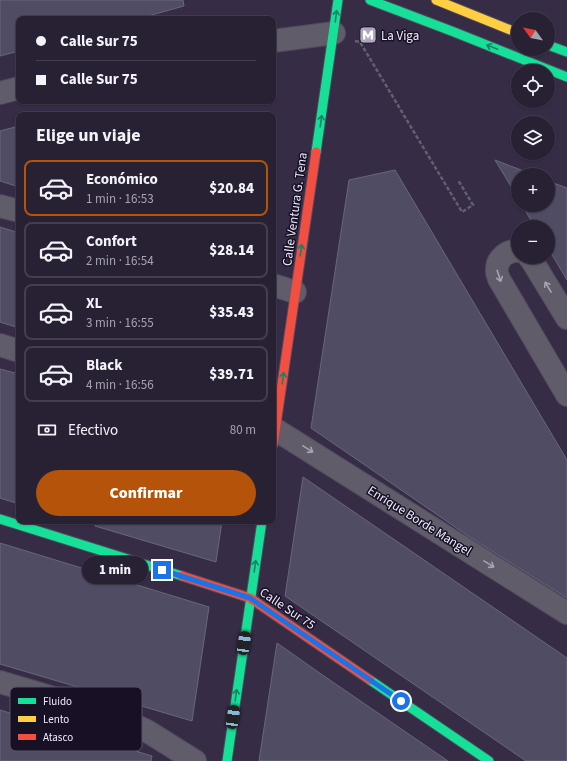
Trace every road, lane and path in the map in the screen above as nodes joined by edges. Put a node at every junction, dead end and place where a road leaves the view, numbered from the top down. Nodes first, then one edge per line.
1 (338, 0) edge
2 (370, 0) edge
3 (436, 0) edge
4 (511, 30) edge
5 (334, 33) junction
6 (276, 41) edge
7 (555, 48) edge
8 (567, 52) edge
9 (567, 77) edge
10 (16, 89) edge
11 (0, 93) edge
12 (458, 180) dead end
13 (0, 206) edge
14 (16, 210) edge
15 (511, 252) edge
16 (534, 264) edge
17 (276, 286) edge
18 (295, 292) junction
19 (567, 318) edge
20 (0, 345) edge
21 (16, 350) edge
22 (567, 395) edge
23 (276, 420) edge
24 (276, 435) edge
25 (0, 519) edge
26 (262, 524) edge
27 (250, 598) junction
28 (567, 613) edge
29 (0, 682) edge
30 (17, 687) edge
31 (142, 729) edge
32 (195, 761) edge
33 (227, 761) edge
34 (489, 761) edge

5 -> 1 street, Calle Ventura G. Tena
9 -> 2 street
3 - 4 street
5 - 6 street
5 - 12 path
18 -> 5 street, Calle Ventura G. Tena
7 - 8 street
10 - 11 street
13 - 14 street
15 -> 22 street
19 -> 16 street
17 - 18 street
23 -> 18 street, Calle Ventura G. Tena
20 - 21 street
24 -> 28 street, Enrique Borde Mangel
25 - 27 street, Calle Sur 75
27 -> 26 street
33 -> 27 street
27 - 34 street, Calle Sur 75
29 - 30 street
31 - 32 street

